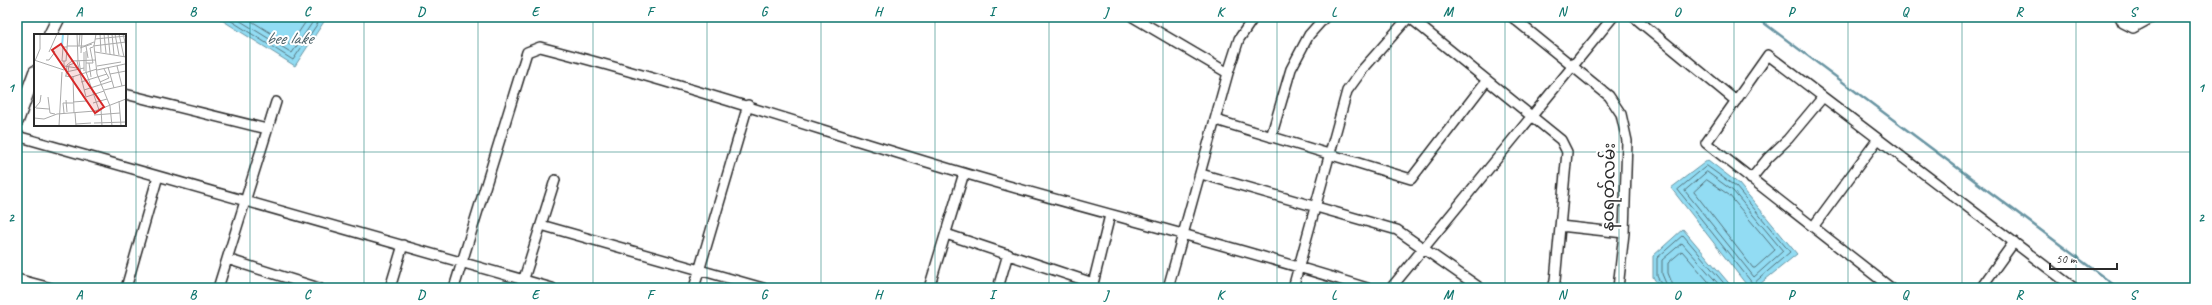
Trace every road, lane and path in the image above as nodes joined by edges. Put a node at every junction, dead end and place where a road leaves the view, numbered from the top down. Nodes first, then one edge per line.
1 (59, 17) edge
2 (1133, 17) edge
3 (1254, 17) edge
4 (1325, 17) edge
5 (1409, 17) edge
6 (1512, 17) edge
7 (1612, 17) edge
8 (1634, 17) edge
9 (2120, 17) edge
10 (2153, 17) edge
11 (50, 34) edge
12 (1572, 66) junction
13 (1228, 73) junction
14 (34, 75) edge
15 (1487, 80) junction
16 (126, 94) edge
17 (1823, 97) junction
18 (1736, 101) junction
19 (276, 102) dead end
20 (748, 105) junction
21 (1531, 116) junction
22 (1216, 120) junction
23 (17, 121) edge
24 (267, 129) junction
25 (17, 136) edge
26 (1271, 137) junction
27 (1878, 139) junction
28 (1329, 154) junction
29 (964, 173) junction
30 (1201, 174) junction
31 (158, 176) junction
32 (1751, 178) junction
33 (555, 180) dead end
34 (244, 200) junction
35 (1316, 208) junction
36 (1110, 215) junction
37 (541, 225) junction
38 (1560, 226) junction
39 (1813, 227) junction
40 (1624, 233) junction
41 (946, 234) junction
42 (1183, 234) junction
43 (2014, 242) junction
44 (402, 245) junction
45 (1422, 248) junction
46 (1008, 254) junction
47 (227, 259) junction
48 (461, 262) junction
49 (1298, 266) junction
50 (700, 269) junction
51 (288, 278) junction
52 (17, 279) edge
53 (523, 284) edge
54 (1092, 285) edge
55 (51, 288) edge
56 (126, 288) edge
57 (218, 288) edge
58 (285, 288) edge
59 (319, 288) edge
60 (390, 288) edge
61 (454, 288) edge
62 (552, 288) edge
63 (694, 288) edge
64 (763, 288) edge
65 (930, 288) edge
66 (998, 288) edge
67 (1168, 288) edge
68 (1293, 288) edge
69 (1367, 288) edge
70 (1390, 288) edge
71 (1480, 288) edge
72 (1552, 288) edge
73 (1618, 288) edge
74 (1891, 288) edge
75 (1981, 288) edge
76 (2074, 288) edge

1 - 11 street
2 - 13 street
3 - 13 street
4 - 26 street
5 - 15 street
5 - 28 street
6 - 12 street, နဝရတ်လမ်း
7 - 12 street
8 - 18 street
9 - 10 street
12 - 21 street
12 - 40 street, နဝရတ်လမ်း
13 - 22 street
14 - 23 street
15 - 21 street
15 - 28 street
16 - 24 street
17 - 18 street
17 - 27 street
17 - 32 street
18 - 32 street
19 - 24 street
20 - 29 street
20 - 48 street
20 - 50 street
21 - 38 street
21 - 45 street
22 - 26 street
22 - 30 street
24 - 34 street
25 - 31 street
26 - 28 street
27 - 39 street
27 - 43 street
28 - 35 street
29 - 36 street
29 - 41 street
30 - 35 street
30 - 42 street
31 - 34 street
31 - 56 street
32 - 39 street
33 - 37 street
34 - 44 street
34 - 47 street
35 - 45 street
35 - 49 street
36 - 42 street
36 - 54 street
37 - 50 street
37 - 53 street
38 - 40 street
38 - 72 street
39 - 74 street
40 - 73 street, နဝရတ်လမ်း
41 - 46 street
41 - 65 street
42 - 49 street
42 - 67 street
43 - 75 street
43 - 76 street
44 - 48 street
44 - 60 street
45 - 70 street
45 - 71 street
46 - 54 street
46 - 66 street
47 - 51 street
47 - 57 street
48 - 53 street
48 - 61 street
49 - 68 street
49 - 69 street
50 - 63 street
50 - 64 street
51 - 58 street
51 - 59 street
52 - 55 street
53 - 62 street

